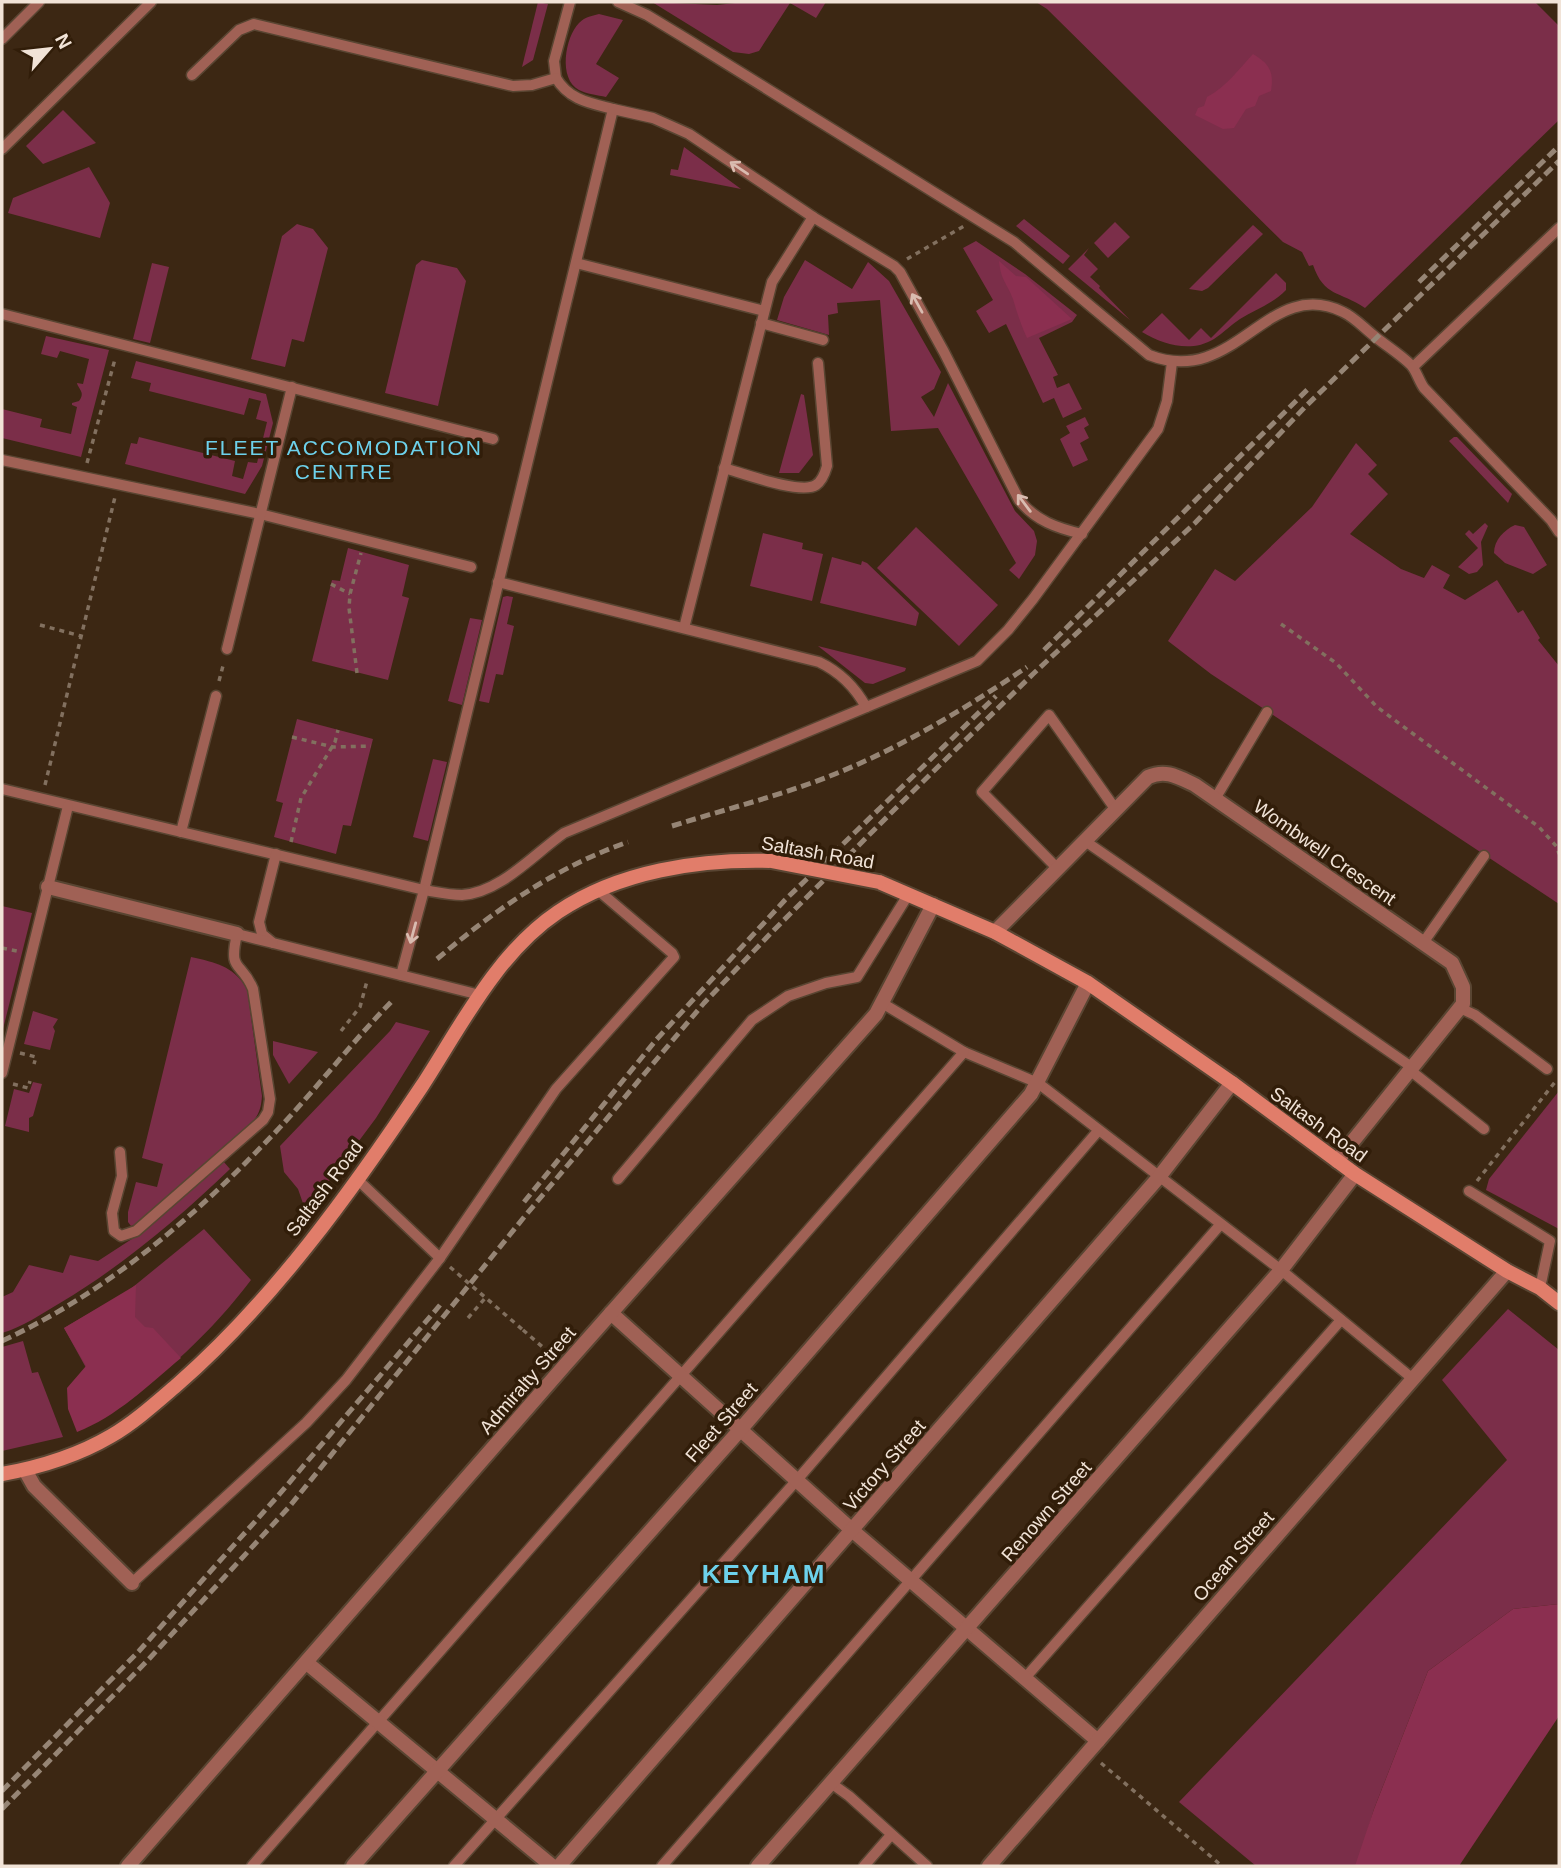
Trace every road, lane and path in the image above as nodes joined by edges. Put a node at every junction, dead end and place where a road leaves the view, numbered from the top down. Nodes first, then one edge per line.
1 (39, 2) edge
2 (151, 2) edge
3 (570, 2) edge
4 (618, 2) edge
5 (2, 39) edge
6 (192, 75) dead end
7 (556, 78) junction
8 (613, 109) junction
9 (2, 149) edge
10 (813, 217) junction
11 (1559, 228) edge
12 (954, 232) dead end
13 (576, 262) junction
14 (894, 266) junction
15 (764, 311) junction
16 (2, 314) edge
17 (761, 323) junction
18 (823, 340) dead end
19 (120, 344) junction
20 (1172, 362) junction
21 (818, 363) dead end
22 (1413, 367) junction
23 (292, 387) junction
24 (493, 439) dead end
25 (2, 460) edge
26 (724, 468) junction
27 (84, 478) junction
28 (118, 485) junction
29 (260, 514) junction
30 (1559, 531) edge
31 (1082, 534) junction
32 (365, 541) junction
33 (471, 567) dead end
34 (498, 582) junction
35 (331, 584) dead end
36 (350, 594) junction
37 (1281, 624) dead end
38 (40, 625) dead end
39 (684, 628) junction
40 (81, 636) junction
41 (227, 649) joint
42 (357, 673) dead end
43 (216, 696) joint
44 (866, 707) junction
45 (1267, 712) dead end
46 (338, 730) dead end
47 (292, 737) dead end
48 (371, 746) dead end
49 (332, 747) junction
50 (2, 789) edge
51 (42, 799) junction
52 (1215, 799) junction
53 (68, 806) junction
54 (1116, 810) junction
55 (181, 832) junction
56 (1085, 841) junction
57 (276, 854) junction
58 (1559, 854) edge
59 (1485, 856) dead end
60 (287, 857) junction
61 (1058, 869) junction
62 (48, 887) junction
63 (424, 890) junction
64 (598, 891) junction
65 (908, 895) junction
66 (933, 905) junction
67 (995, 932) junction
68 (237, 934) junction
69 (273, 943) junction
70 (1423, 943) junction
71 (401, 975) junction
72 (1088, 983) junction
73 (365, 988) dead end
74 (480, 995) junction
75 (882, 1003) junction
76 (1460, 1008) junction
77 (341, 1031) dead end
78 (964, 1052) junction
79 (22, 1054) dead end
80 (34, 1063) dead end
81 (1412, 1069) junction
82 (1547, 1069) dead end
83 (2, 1073) edge
84 (1559, 1077) edge
85 (30, 1081) dead end
86 (1038, 1083) junction
87 (1232, 1083) junction
88 (14, 1084) dead end
89 (1484, 1129) dead end
90 (1098, 1131) junction
91 (120, 1152) dead end
92 (1337, 1161) junction
93 (1354, 1174) junction
94 (1159, 1177) junction
95 (357, 1179) junction
96 (618, 1179) dead end
97 (1469, 1191) joint
98 (1220, 1225) junction
99 (440, 1258) junction
100 (450, 1267) dead end
101 (1281, 1270) junction
102 (1507, 1271) junction
103 (1540, 1288) junction
104 (486, 1297) junction
105 (1559, 1303) edge
106 (611, 1313) junction
107 (468, 1318) dead end
108 (1341, 1320) junction
109 (565, 1365) junction
110 (681, 1376) junction
111 (1413, 1379) junction
112 (740, 1430) junction
113 (25, 1470) junction
114 (2, 1474) edge
115 (796, 1480) junction
116 (853, 1531) junction
117 (911, 1580) junction
118 (132, 1583) joint
119 (968, 1629) junction
120 (307, 1663) junction
121 (1025, 1678) junction
122 (380, 1723) junction
123 (1093, 1747) junction
124 (437, 1771) junction
125 (831, 1783) junction
126 (495, 1819) junction
127 (891, 1835) junction
128 (128, 1866) edge
129 (252, 1866) edge
130 (353, 1866) edge
131 (454, 1866) edge
132 (552, 1866) edge
133 (559, 1866) edge
134 (662, 1866) edge
135 (758, 1866) edge
136 (864, 1866) edge
137 (927, 1866) edge
138 (989, 1866) edge
139 (1222, 1866) edge

1 - 5 lane
2 - 9 lane
3 - 7 lane
4 - 20 lane
6 - 7 lane
7 - 8 lane
10 -> 8 lane
8 - 13 lane
10 - 14 lane
10 - 15 lane
11 - 22 lane
12 - 14 path
13 - 15 lane
13 - 34 lane
31 -> 14 lane
15 - 17 lane
16 - 19 lane
17 - 18 lane
17 - 26 lane
19 - 23 lane
19 - 27 path
20 - 22 lane
20 - 31 lane
21 - 26 lane
22 - 30 lane
23 - 24 lane
23 - 29 lane
25 - 27 lane
26 - 39 lane
27 - 28 lane
28 - 29 lane
28 - 40 path
29 - 32 lane
29 - 41 lane
31 - 44 lane
32 - 33 lane
32 - 36 path
34 - 39 lane
34 - 63 lane
35 - 36 path
36 - 42 path
37 - 58 path
38 - 40 path
39 - 44 lane
40 - 51 path
41 - 43 path
43 - 55 lane
44 - 63 lane
45 - 52 lane
46 - 49 path
47 - 49 path
48 - 49 path
49 - 60 path
50 - 51 lane
51 - 53 lane
52 - 54 street, Wombwell Crescent
52 - 70 street, Wombwell Crescent
53 - 55 lane
53 - 62 lane
54 - 56 street, Wombwell Crescent
54 - 61 lane
55 - 57 lane
56 - 61 street, Wombwell Crescent
56 - 81 lane
57 - 60 lane
57 - 69 lane
59 - 70 lane
60 - 63 lane
61 - 67 street, Wombwell Crescent
62 - 68 street
62 - 83 lane
63 -> 71 lane
64 - 65 main road, Saltash Road, bridge
64 - 74 main road, Saltash Road
64 - 99 lane
65 - 66 main road, Saltash Road
65 - 96 lane
66 - 67 main road, Saltash Road
66 - 75 street, Admiralty Street
67 - 72 main road, Saltash Road
68 - 69 lane
68 - 91 lane
69 - 71 lane
70 - 76 street, Wombwell Crescent
71 - 74 lane
72 - 86 street, Fleet Street
72 - 87 main road, Saltash Road
73 - 77 path
74 - 95 main road, Saltash Road
75 - 78 lane
75 - 106 street, Admiralty Street
76 - 81 street
76 - 82 lane
78 - 86 lane
78 - 110 lane
79 - 80 path
81 - 89 lane
81 - 92 street
84 - 97 path
85 - 88 path
86 - 90 lane
86 - 112 street, Fleet Street
87 - 92 main road, Saltash Road
87 - 94 street, Victory Street
90 - 94 lane
90 - 115 lane
92 - 93 main road, Saltash Road
93 - 101 street, Renown Street
93 - 102 main road, Saltash Road
94 - 98 lane
94 - 116 street, Victory Street
95 - 99 lane
95 - 113 main road, Saltash Road
97 - 103 lane
98 - 101 lane
98 - 117 lane
99 - 118 lane
100 - 104 path, bridge
101 - 108 lane
101 - 119 street, Renown Street
102 - 103 main road, Saltash Road
102 - 111 street, Ocean Street
103 - 105 main road, Saltash Road
104 - 107 path
104 - 109 path, bridge
106 - 109 street, Admiralty Street
106 - 110 street
108 - 111 lane
108 - 121 lane
109 - 120 street, Admiralty Street
110 - 112 street
110 - 122 lane
111 - 123 street, Ocean Street
112 - 115 street
112 - 124 street, Fleet Street
113 - 114 main road, Saltash Road
113 - 118 street
115 - 116 street
115 - 126 lane
116 - 117 street
116 - 133 street, Victory Street
117 - 119 street
117 - 134 lane
119 - 121 street
119 - 125 street, Renown Street
120 - 122 street
120 - 128 street, Admiralty Street
121 - 123 street
122 - 124 street
122 - 129 lane
123 - 138 street, Ocean Street
123 - 139 path
124 - 126 street
124 - 130 street, Fleet Street
125 - 127 lane
125 - 135 street, Renown Street
126 - 131 lane
126 - 132 street
127 - 136 lane
127 - 137 lane

